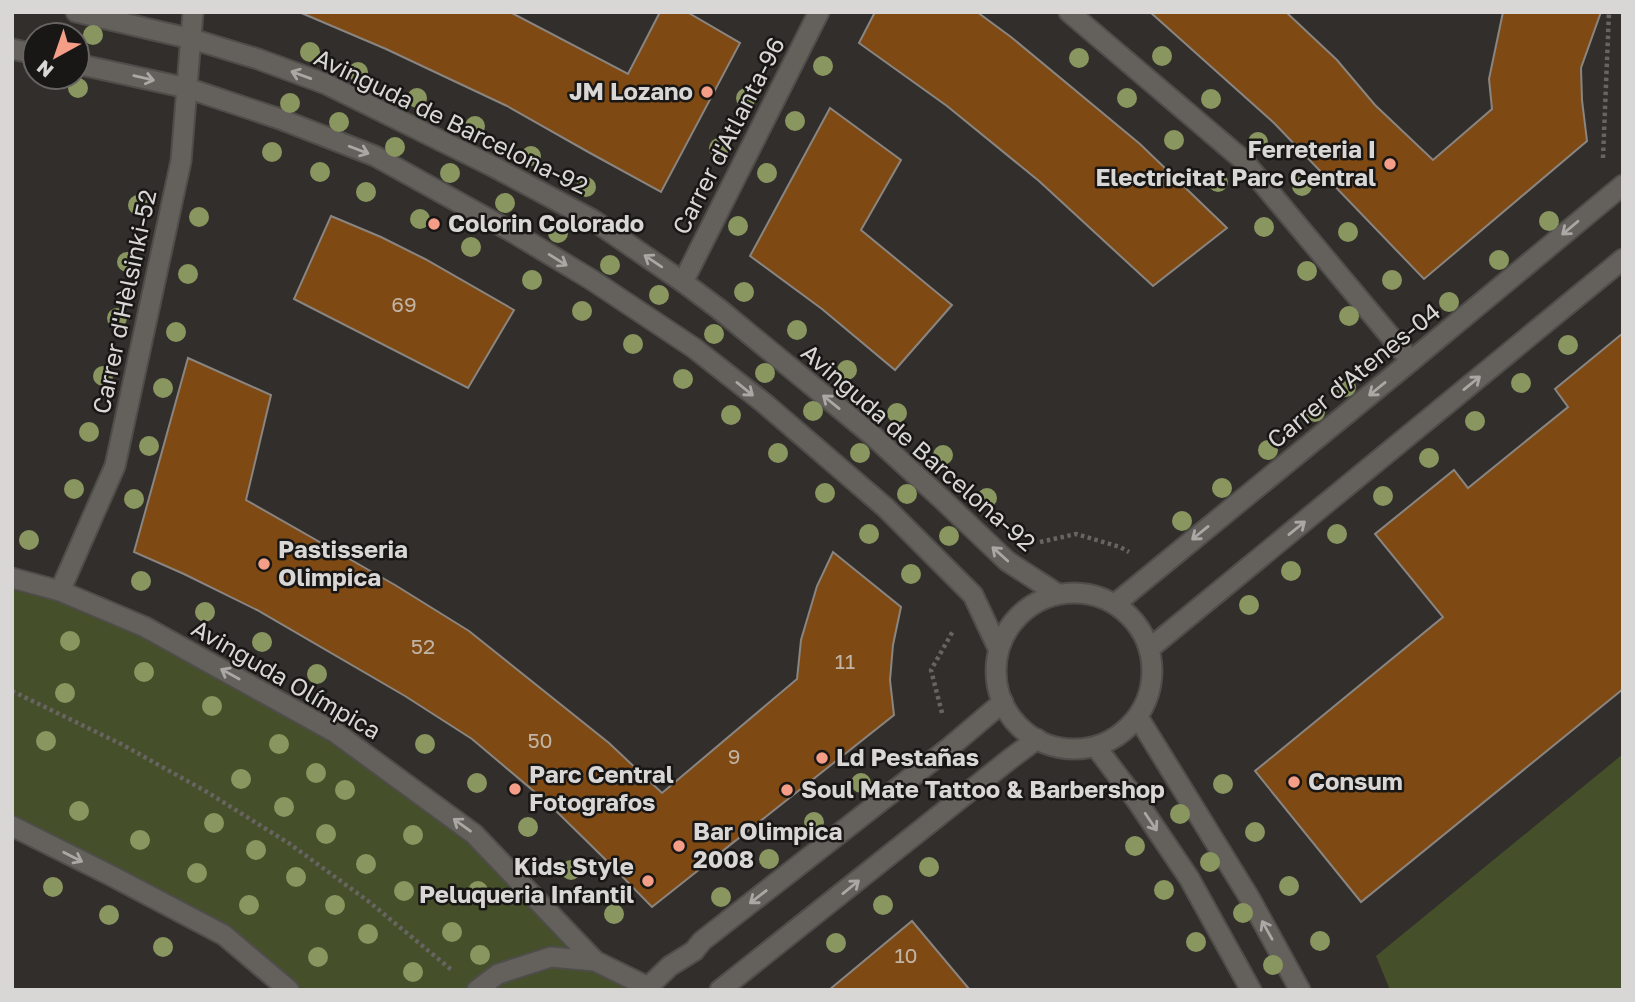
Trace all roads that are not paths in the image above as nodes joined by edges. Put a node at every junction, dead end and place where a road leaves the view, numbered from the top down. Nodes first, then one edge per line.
1 (76, 12) edge
2 (193, 12) edge
3 (819, 12) edge
4 (1069, 12) edge
5 (192, 39) junction
6 (91, 67) edge
7 (187, 88) junction
8 (1623, 185) edge
9 (1623, 259) edge
10 (683, 282) junction
11 (1411, 361) junction
12 (12, 578) edge
13 (60, 591) junction
14 (1056, 593) junction
15 (1115, 604) junction
16 (998, 648) junction
17 (1149, 649) junction
18 (1003, 702) junction
19 (1138, 717) junction
20 (1037, 739) junction
21 (1096, 747) junction
22 (12, 826) edge
23 (595, 961) junction
24 (649, 988) edge
25 (289, 990) edge
26 (477, 990) edge
27 (720, 990) edge
28 (1251, 990) edge
29 (1300, 990) edge

1 - 5 street, Avinguda de Barcelona-92
2 - 5 street, Carrer d'Hèlsinki-52
3 - 10 street, Carrer d'Atlanta-96
4 - 11 street
5 - 7 street, Carrer d'Hèlsinki-52
10 -> 5 street, Avinguda de Barcelona-92
6 -> 7 street
7 - 13 street, Carrer d'Hèlsinki-52
7 -> 16 street
8 -> 11 street, Carrer d'Atenes-04
17 -> 9 street
14 -> 10 street, Avinguda de Barcelona-92
11 -> 15 street, Carrer d'Atenes-04
12 - 13 street, Avinguda Olímpica
23 -> 13 street, Avinguda Olímpica
14 - 15 street
14 - 16 street
15 - 17 street
16 - 18 street
17 - 19 street
18 - 20 street
18 -> 24 street
19 - 21 street
29 -> 19 street
20 - 21 street
27 -> 20 street
21 -> 28 street
22 -> 25 street
23 - 24 street
23 - 26 street

